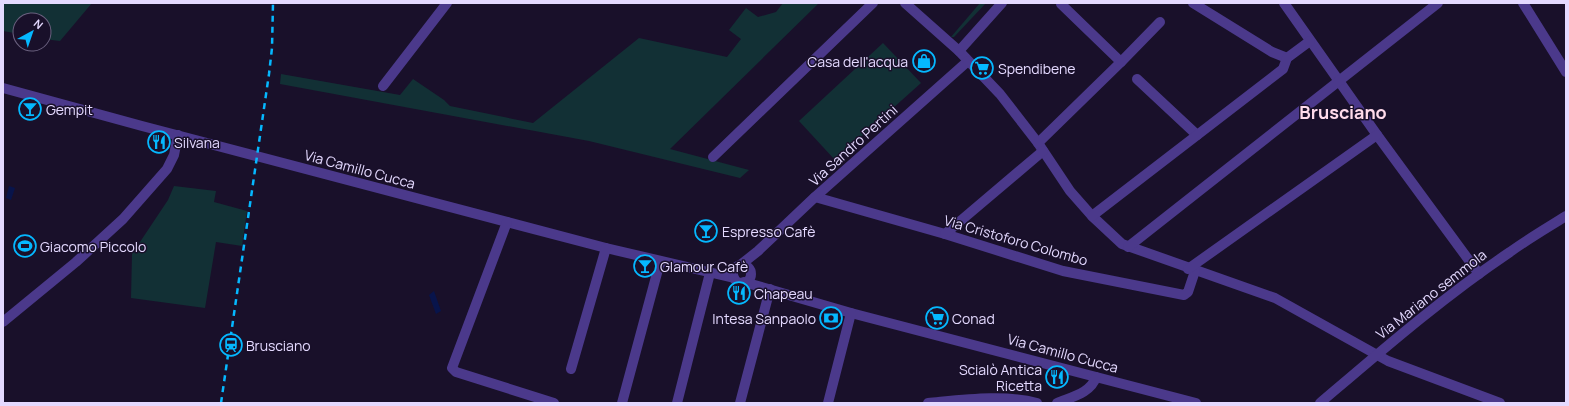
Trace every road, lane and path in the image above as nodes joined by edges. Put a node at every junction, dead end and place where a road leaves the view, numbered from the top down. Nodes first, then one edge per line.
1 (446, 3) edge
2 (873, 3) edge
3 (905, 3) edge
4 (1002, 3) edge
5 (1193, 3) edge
6 (1284, 3) edge
7 (1438, 3) edge
8 (1523, 3) edge
9 (1061, 4) edge
10 (1160, 22) dead end
11 (1310, 41) junction
12 (959, 51) junction
13 (1287, 58) junction
14 (968, 61) junction
15 (1121, 62) junction
16 (1566, 72) edge
17 (1137, 79) dead end
18 (1340, 81) junction
19 (383, 86) dead end
20 (3, 88) edge
21 (178, 135) junction
22 (1197, 135) junction
23 (1377, 135) junction
24 (1040, 147) junction
25 (713, 157) dead end
26 (815, 197) junction
27 (1092, 216) junction
28 (1566, 216) edge
29 (507, 222) junction
30 (945, 234) junction
31 (1128, 247) junction
32 (606, 248) junction
33 (758, 251) junction
34 (660, 262) junction
35 (1191, 270) junction
36 (736, 271) junction
37 (710, 273) junction
38 (1479, 274) junction
39 (748, 277) junction
40 (770, 289) junction
41 (851, 313) junction
42 (3, 322) edge
43 (1376, 354) junction
44 (571, 369) dead end
45 (1096, 377) junction
46 (1167, 400) edge
47 (554, 403) edge
48 (622, 403) edge
49 (677, 403) edge
50 (740, 403) edge
51 (828, 403) edge
52 (928, 403) edge
53 (1037, 403) edge
54 (1057, 403) edge
55 (1196, 403) edge
56 (1320, 403) edge
57 (1500, 403) edge

1 - 19 street
2 - 25 street
3 - 12 street
4 - 12 street
5 - 13 street
6 - 11 street
7 - 18 street
8 - 16 street
9 - 15 street
10 - 15 street
11 - 13 street
11 - 18 street
12 - 14 street
13 - 22 street
14 - 24 street
14 - 26 street, Via Sandro Pertini
15 - 24 street
17 - 22 street
18 - 23 street
18 - 31 street
20 - 21 street, Via Camillo Cucca
21 - 29 street, Via Camillo Cucca
21 - 42 street
22 - 27 street
23 - 35 street
23 - 38 street
24 - 27 street
24 - 30 street
26 - 30 street, Via Cristoforo Colombo
26 - 33 street, Via Sandro Pertini
27 - 31 street
28 - 38 street, Via Mariano semmola
29 - 32 street, Via Camillo Cucca
29 - 47 street
30 - 35 street, Via Cristoforo Colombo
31 - 35 street
32 - 34 street, Via Camillo Cucca
32 - 44 street
33 - 36 street, Via Sandro Pertini
33 - 39 street, Via Sandro Pertini
34 - 37 street, Via Camillo Cucca
34 - 48 street
35 - 43 street
36 - 37 street, Via Camillo Cucca
36 - 39 street
36 - 39 street
37 - 49 street
38 - 43 street, Via Mariano semmola
39 - 40 street, Via Camillo Cucca
40 - 41 street, Via Camillo Cucca
40 - 50 street
41 - 45 street, Via Camillo Cucca
41 - 51 street
43 - 56 street, Via Mariano semmola
43 - 57 street
45 - 46 street, Via Camillo Cucca
45 - 54 street
46 - 55 street, Via Camillo Cucca
52 - 53 street

